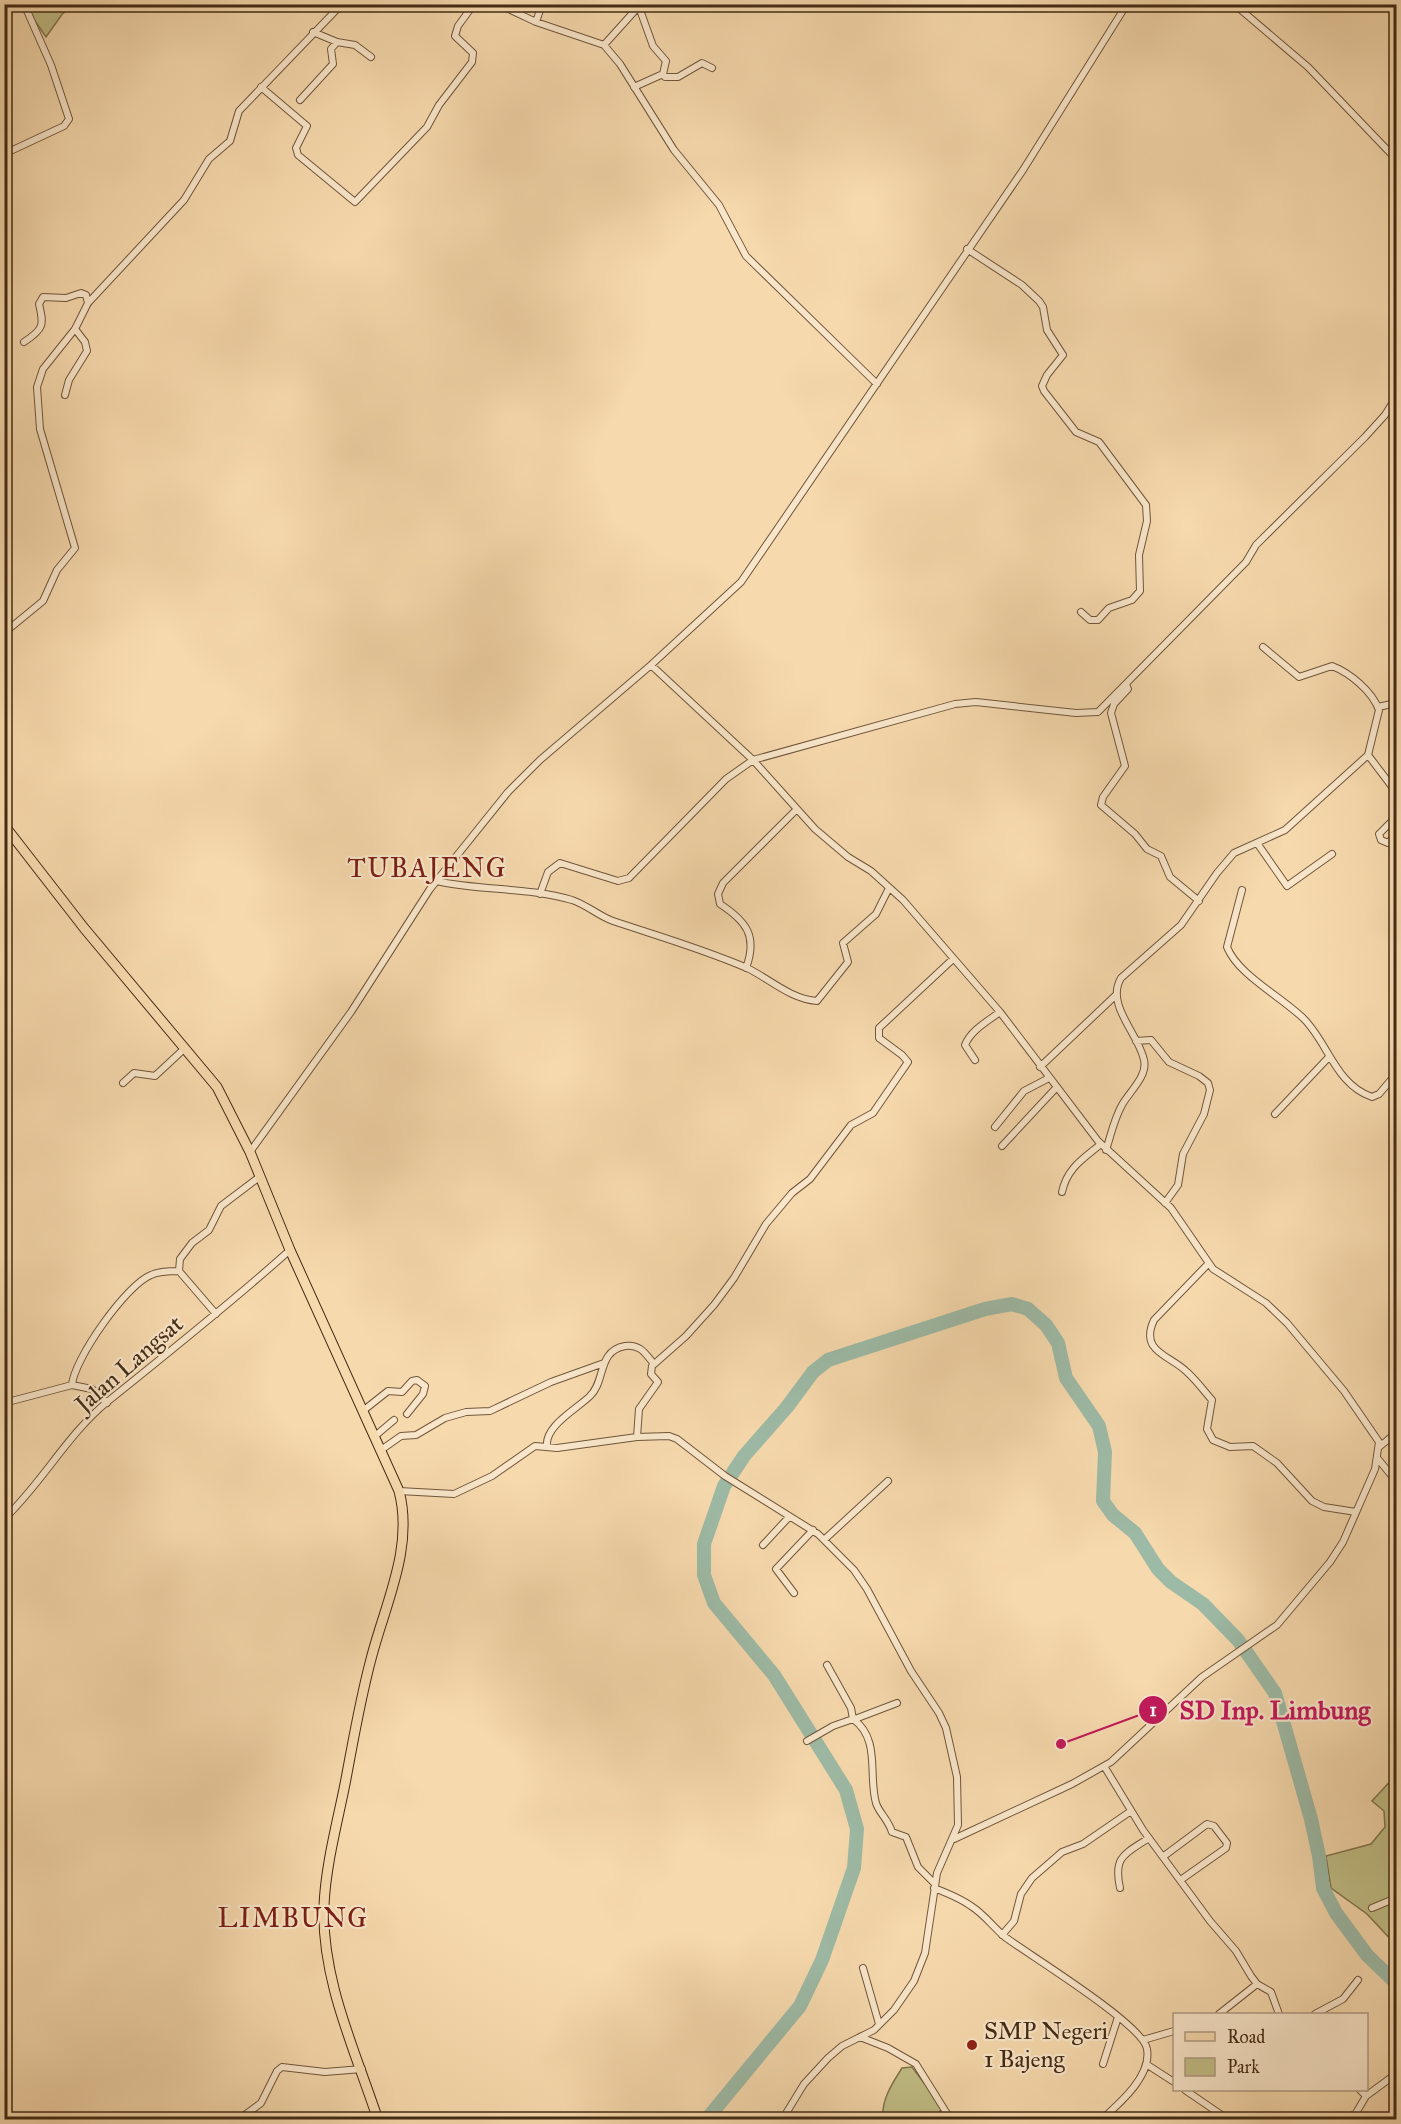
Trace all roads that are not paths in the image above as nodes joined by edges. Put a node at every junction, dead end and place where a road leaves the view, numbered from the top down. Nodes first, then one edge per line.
1 (24, 4) edge
2 (342, 4) edge
3 (474, 4) edge
4 (498, 4) edge
5 (542, 4) edge
6 (1126, 4) edge
7 (1234, 4) edge
8 (640, 6) edge
9 (536, 22) junction
10 (313, 32) junction
11 (337, 42) junction
12 (604, 45) junction
13 (371, 57) dead end
14 (712, 68) dead end
15 (663, 74) junction
16 (261, 87) junction
17 (634, 87) junction
18 (300, 100) dead end
19 (4, 154) edge
20 (1396, 159) edge
21 (967, 249) junction
22 (87, 303) junction
23 (75, 329) junction
24 (24, 342) dead end
25 (877, 384) junction
26 (65, 394) dead end
27 (1396, 397) edge
28 (1081, 612) dead end
29 (4, 633) edge
30 (1263, 647) dead end
31 (651, 665) junction
32 (1126, 684) junction
33 (1396, 703) edge
34 (1378, 706) junction
35 (1368, 755) junction
36 (753, 759) junction
37 (1396, 792) edge
38 (797, 809) junction
39 (1396, 817) edge
40 (4, 825) edge
41 (1396, 835) edge
42 (1257, 843) junction
43 (1332, 854) dead end
44 (436, 881) junction
45 (889, 888) junction
46 (1242, 890) dead end
47 (540, 894) junction
48 (1199, 901) junction
49 (953, 959) junction
50 (746, 968) junction
51 (1116, 994) junction
52 (1000, 1012) junction
53 (1137, 1041) junction
54 (185, 1048) junction
55 (1328, 1058) junction
56 (975, 1059) dead end
57 (1040, 1066) junction
58 (1396, 1074) edge
59 (1049, 1078) junction
60 (123, 1083) dead end
61 (1056, 1088) junction
62 (1275, 1114) dead end
63 (995, 1127) dead end
64 (1002, 1146) dead end
65 (1104, 1147) junction
66 (250, 1152) junction
67 (258, 1178) junction
68 (1062, 1192) dead end
69 (1165, 1203) junction
70 (290, 1250) junction
71 (1208, 1264) junction
72 (179, 1271) junction
73 (216, 1314) junction
74 (604, 1363) junction
75 (654, 1364) junction
76 (72, 1385) junction
77 (107, 1402) junction
78 (4, 1403) edge
79 (364, 1410) junction
80 (408, 1414) dead end
81 (394, 1420) dead end
82 (1396, 1433) edge
83 (375, 1436) junction
84 (637, 1437) junction
85 (547, 1447) junction
86 (1379, 1447) junction
87 (381, 1450) junction
88 (1378, 1459) junction
89 (888, 1481) dead end
90 (1396, 1481) edge
91 (399, 1491) junction
92 (1356, 1512) junction
93 (789, 1517) junction
94 (4, 1519) edge
95 (813, 1530) junction
96 (825, 1539) junction
97 (763, 1545) dead end
98 (794, 1593) dead end
99 (827, 1665) dead end
100 (897, 1703) dead end
101 (854, 1719) junction
102 (808, 1740) dead end
103 (1104, 1766) junction
104 (1131, 1811) junction
105 (1149, 1838) junction
106 (954, 1839) junction
107 (1164, 1856) junction
108 (1182, 1879) junction
109 (934, 1886) junction
110 (1120, 1888) dead end
111 (1396, 1898) edge
112 (1371, 1908) dead end
113 (1002, 1935) junction
114 (862, 1968) dead end
115 (1358, 1980) dead end
116 (1257, 1984) junction
117 (1220, 2013) edge
118 (1279, 2013) edge
119 (1317, 2013) edge
120 (1118, 2018) junction
121 (879, 2024) junction
122 (1173, 2031) edge
123 (860, 2037) junction
124 (1143, 2040) junction
125 (1103, 2064) dead end
126 (1146, 2064) junction
127 (362, 2069) junction
128 (1396, 2074) edge
129 (1173, 2081) edge
130 (1186, 2091) edge
131 (1361, 2091) edge
132 (1366, 2096) junction
133 (238, 2120) edge
134 (378, 2120) edge
135 (782, 2120) edge
136 (951, 2120) edge
137 (1101, 2120) edge
138 (1228, 2120) edge
139 (1346, 2120) edge

1 - 19 street
2 - 10 street
3 - 16 street
4 - 9 street
5 - 9 street
6 - 21 street
7 - 20 street
8 - 12 street
8 - 15 street
9 - 12 street
10 - 11 street
10 - 16 street
11 - 13 street
11 - 18 street
12 - 17 street
14 - 15 street
15 - 17 street
16 - 22 street
17 - 25 street
21 - 25 street
21 - 28 street
22 - 23 street
22 - 24 street
23 - 26 street
23 - 29 street
25 - 31 street
27 - 32 street
30 - 34 street
31 - 36 street
31 - 44 street
32 - 36 street
32 - 48 street
33 - 34 street
34 - 35 street
35 - 37 street
35 - 42 street
36 - 38 street
36 - 47 street
38 - 45 street
38 - 50 street
39 - 41 street
40 - 54 main road
42 - 43 street
42 - 48 street
44 - 47 street
44 - 66 street
45 - 49 street
45 - 50 street
46 - 55 street
47 - 50 street
48 - 51 street
49 - 52 street
49 - 75 street
51 - 53 street
51 - 57 street
52 - 56 street
52 - 57 street
53 - 65 street
53 - 69 street
54 - 60 street
54 - 66 main road
55 - 58 street
55 - 62 street
57 - 59 street
59 - 61 street
59 - 63 street
61 - 64 street
61 - 65 street
65 - 68 street
65 - 69 street
66 - 67 main road
67 - 70 main road
67 - 72 street
69 - 71 street
70 - 73 street, Jalan Langsat
70 - 79 main road
71 - 86 street
71 - 92 street
72 - 73 street
72 - 76 street
73 - 77 street, Jalan Langsat
74 - 75 street
74 - 85 street
74 - 87 street
75 - 84 street
76 - 77 street
76 - 78 street
77 - 94 street, Jalan Langsat
79 - 80 street
79 - 83 main road
81 - 83 street
82 - 86 street
83 - 87 main road
84 - 85 street
84 - 93 street
85 - 91 street
86 - 88 street
87 - 91 main road
88 - 90 street
88 - 92 street
89 - 96 street
91 - 127 main road
92 - 103 street
93 - 95 street
93 - 97 street
95 - 96 street
95 - 98 street
96 - 106 street
99 - 101 street
100 - 101 street
101 - 102 street
101 - 109 street
103 - 104 street
103 - 106 street
104 - 105 street
104 - 113 street
105 - 107 street
105 - 110 street
106 - 109 street
107 - 108 street
107 - 108 street
108 - 116 street
109 - 113 street
109 - 121 street
111 - 112 street
113 - 120 street
114 - 121 street
115 - 119 street
116 - 117 street
116 - 118 street
120 - 124 street
120 - 125 street
121 - 123 street
122 - 124 street
123 - 135 street
123 - 136 street
124 - 126 street
126 - 129 street
126 - 137 street
127 - 133 street
127 - 134 main road
128 - 132 street
130 - 138 street
131 - 132 street
132 - 139 street

